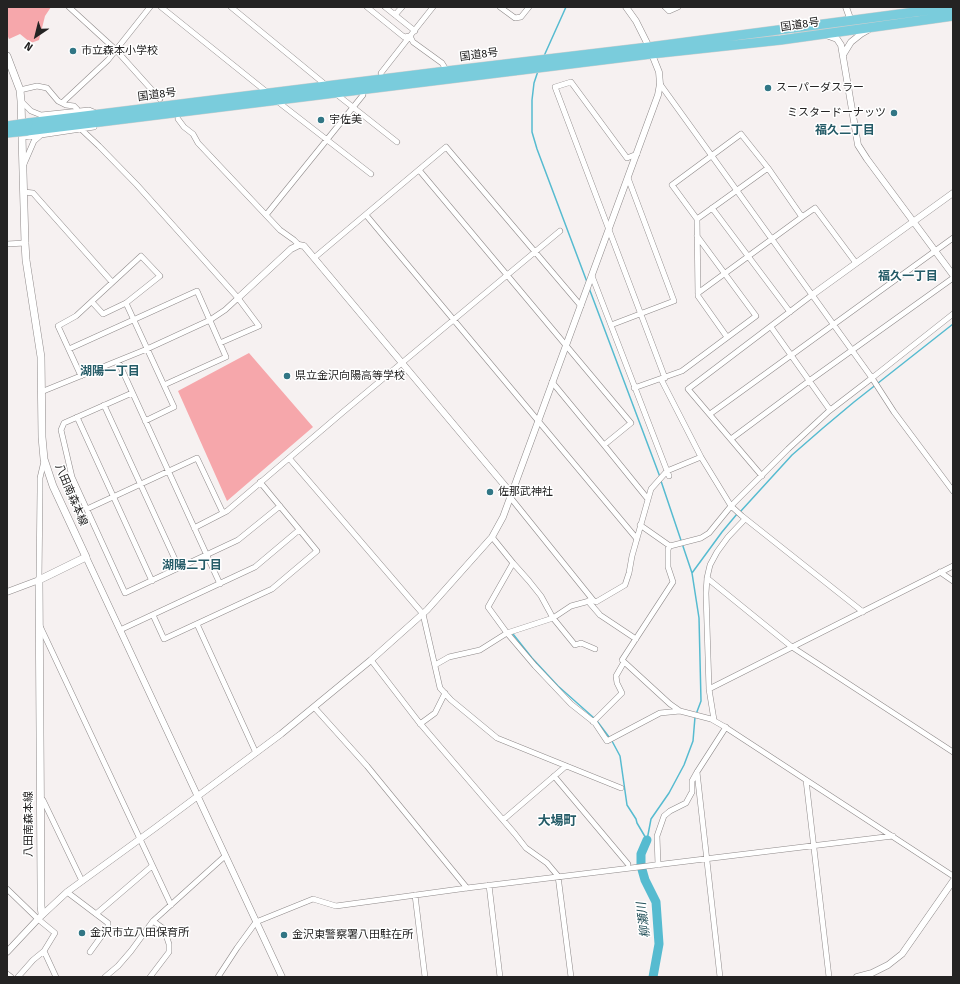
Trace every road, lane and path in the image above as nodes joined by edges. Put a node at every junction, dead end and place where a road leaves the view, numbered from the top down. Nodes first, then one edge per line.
1 (70, 7) edge
2 (150, 7) edge
3 (161, 7) edge
4 (230, 7) edge
5 (367, 7) edge
6 (385, 7) edge
7 (402, 7) edge
8 (433, 7) edge
9 (500, 7) edge
10 (529, 7) edge
11 (626, 7) edge
12 (664, 7) edge
13 (678, 7) edge
14 (846, 7) edge
15 (953, 7) edge
16 (395, 15) junction
17 (953, 16) edge
18 (927, 20) junction
19 (851, 21) junction
20 (415, 31) junction
21 (822, 34) junction
22 (410, 36) junction
23 (116, 50) junction
24 (650, 51) junction
25 (7, 56) edge
26 (843, 56) junction
27 (532, 64) junction
28 (447, 71) junction
29 (381, 73) dead end
30 (660, 84) junction
31 (327, 86) junction
32 (20, 90) junction
33 (268, 93) junction
34 (335, 93) junction
35 (363, 96) dead end
36 (160, 99) dead end
37 (277, 100) junction
38 (21, 101) junction
39 (62, 103) junction
40 (353, 107) junction
41 (77, 109) dead end
42 (99, 114) junction
43 (146, 117) junction
44 (178, 118) dead end
45 (7, 126) edge
46 (25, 130) junction
47 (83, 131) dead end
48 (7, 133) edge
49 (42, 135) junction
50 (327, 140) junction
51 (397, 142) dead end
52 (637, 154) junction
53 (712, 156) junction
54 (24, 164) junction
55 (768, 168) junction
56 (419, 170) junction
57 (371, 174) dead end
58 (628, 178) junction
59 (737, 191) junction
60 (24, 192) junction
61 (953, 193) edge
62 (712, 208) junction
63 (366, 214) junction
64 (266, 215) junction
65 (802, 217) junction
66 (697, 219) junction
67 (913, 221) junction
68 (609, 230) junction
69 (560, 231) dead end
70 (697, 236) junction
71 (953, 238) edge
72 (772, 239) junction
73 (25, 243) junction
74 (7, 244) edge
75 (299, 245) junction
76 (935, 251) junction
77 (536, 252) junction
78 (748, 256) junction
79 (314, 258) junction
80 (856, 263) junction
81 (725, 274) junction
82 (508, 275) junction
83 (953, 275) edge
84 (591, 277) junction
85 (953, 278) edge
86 (112, 282) junction
87 (698, 293) junction
88 (812, 295) junction
89 (238, 298) junction
90 (92, 302) junction
91 (126, 303) junction
92 (580, 306) junction
93 (790, 312) junction
94 (641, 314) junction
95 (953, 314) edge
96 (133, 320) junction
97 (210, 320) junction
98 (454, 320) junction
99 (833, 324) junction
100 (611, 325) junction
101 (771, 327) junction
102 (727, 337) junction
103 (220, 343) junction
104 (566, 345) junction
105 (69, 349) junction
106 (147, 349) junction
107 (852, 350) junction
108 (791, 355) junction
109 (118, 361) junction
110 (402, 363) junction
111 (81, 376) junction
112 (663, 379) junction
113 (873, 379) junction
114 (809, 381) junction
115 (552, 382) junction
116 (164, 385) junction
117 (634, 388) junction
118 (41, 392) junction
119 (132, 393) junction
120 (104, 405) junction
121 (830, 410) junction
122 (710, 414) junction
123 (77, 417) junction
124 (145, 421) junction
125 (538, 421) junction
126 (731, 439) junction
127 (604, 446) junction
128 (701, 456) junction
129 (289, 458) junction
130 (44, 460) junction
131 (168, 472) junction
132 (667, 473) junction
133 (762, 476) junction
134 (260, 482) junction
135 (140, 484) junction
136 (953, 491) edge
137 (510, 495) junction
138 (113, 497) junction
139 (647, 498) junction
140 (280, 506) junction
141 (732, 507) junction
142 (87, 509) junction
143 (223, 513) junction
144 (744, 518) junction
145 (640, 524) junction
146 (194, 528) junction
147 (299, 530) junction
148 (492, 537) junction
149 (637, 539) junction
150 (671, 546) junction
151 (206, 555) junction
152 (86, 557) junction
153 (513, 563) junction
154 (953, 566) edge
155 (179, 568) junction
156 (940, 572) junction
157 (707, 578) junction
158 (39, 580) junction
159 (953, 580) edge
160 (152, 581) junction
161 (220, 584) junction
162 (7, 592) edge
163 (591, 601) junction
164 (863, 612) junction
165 (423, 614) junction
166 (153, 615) junction
167 (553, 618) junction
168 (39, 624) junction
169 (197, 624) junction
170 (120, 630) junction
171 (507, 633) junction
172 (636, 639) junction
173 (792, 647) junction
174 (595, 649) dead end
175 (371, 660) junction
176 (624, 662) junction
177 (435, 665) junction
178 (709, 689) junction
179 (445, 694) junction
180 (314, 707) junction
181 (681, 711) junction
182 (711, 719) junction
183 (594, 722) junction
184 (420, 724) junction
185 (726, 727) junction
186 (953, 752) edge
187 (256, 753) junction
188 (566, 766) junction
189 (697, 772) junction
190 (554, 776) junction
191 (806, 780) junction
192 (621, 788) dead end
193 (197, 796) junction
194 (40, 799) junction
195 (502, 820) junction
196 (892, 836) junction
197 (140, 840) junction
198 (814, 846) junction
199 (225, 856) junction
200 (707, 860) junction
201 (152, 866) junction
202 (630, 866) junction
203 (657, 866) junction
204 (558, 876) junction
205 (953, 876) edge
206 (82, 881) junction
207 (953, 881) edge
208 (489, 885) junction
209 (466, 888) junction
210 (7, 889) edge
211 (67, 892) junction
212 (415, 895) junction
213 (171, 905) junction
214 (96, 914) junction
215 (40, 916) junction
216 (153, 921) junction
217 (256, 922) junction
218 (44, 951) junction
219 (7, 952) edge
220 (90, 952) dead end
221 (7, 974) edge
222 (11, 977) edge
223 (18, 977) edge
224 (56, 977) edge
225 (105, 977) edge
226 (150, 977) edge
227 (218, 977) edge
228 (282, 977) edge
229 (425, 977) edge
230 (500, 977) edge
231 (571, 977) edge
232 (720, 977) edge
233 (829, 977) edge
234 (857, 977) edge

1 - 23 street
2 - 23 street
3 - 33 street
4 - 31 street
5 - 22 street
6 - 16 street
7 - 16 street
8 - 20 street
9 - 10 street
11 - 24 street
12 - 13 street
14 - 19 street
15 - 19 highway, 国道8号
16 - 20 street
17 - 18 highway, 国道8号
18 - 21 highway, 国道8号
18 - 26 street
19 - 24 highway, 国道8号
20 - 22 street
21 - 24 highway, 国道8号
21 - 26 street
22 - 28 street
22 - 29 street
23 - 36 street
23 - 39 street
24 - 27 highway, 国道8号
24 - 30 street
25 - 32 main road, 八田南森本線
26 - 67 street
27 - 28 highway, 国道8号
27 - 34 highway, 国道8号
28 - 31 highway, 国道8号
30 - 52 street
30 - 53 street
31 - 33 highway, 国道8号
32 - 38 main road, 八田南森本線
32 - 39 street
33 - 42 highway, 国道8号
34 - 37 highway, 国道8号
34 - 40 street
35 - 40 street
37 - 43 highway, 国道8号
37 - 50 street
38 - 42 street
38 - 46 main road, 八田南森本線
39 - 41 street
40 - 50 street
40 - 51 street
42 - 46 highway, 国道8号
43 - 46 highway, 国道8号
43 - 49 street
44 - 64 street
45 - 46 highway, 国道8号, bridge
46 - 48 highway, 国道8号, bridge
46 - 49 street
46 - 54 main road, 八田南森本線
47 - 89 street
49 - 54 street
50 - 57 street
50 - 64 street
52 - 58 street
52 - 68 street
53 - 55 street
53 - 59 street
53 - 66 street
54 - 60 main road, 八田南森本線
55 - 59 street
55 - 65 street
56 - 63 street
56 - 77 street
56 - 82 street
58 - 68 street
58 - 94 street
59 - 62 street
59 - 72 street
60 - 73 main road, 八田南森本線
60 - 86 street
61 - 67 street
62 - 66 street
62 - 78 street
63 - 79 street
63 - 98 street
64 - 75 street
65 - 72 street
65 - 80 street
66 - 70 street
67 - 76 street
67 - 80 street
68 - 84 street
68 - 94 street
69 - 77 street
70 - 81 street
70 - 87 street
71 - 76 street
72 - 78 street
72 - 88 street
73 - 74 street
73 - 118 main road, 八田南森本線
75 - 79 street
75 - 89 street
76 - 83 street
76 - 99 street
77 - 82 street
77 - 92 street
78 - 81 street
78 - 93 street
79 - 110 street
80 - 88 street
81 - 87 street
81 - 102 street
82 - 98 street
82 - 104 street
84 - 92 street
84 - 100 street
85 - 107 street
86 - 90 street
86 - 91 street
87 - 102 street
88 - 93 street
88 - 99 street
89 - 97 street
89 - 103 street
90 - 91 street
90 - 105 street
91 - 96 street
92 - 104 street
93 - 101 street
94 - 100 street
94 - 112 street
95 - 113 street
96 - 97 street
96 - 105 street
96 - 106 street
97 - 103 street
97 - 106 street
98 - 110 street
98 - 125 street
99 - 107 street
99 - 108 street
100 - 117 street
101 - 108 street
101 - 122 street
102 - 112 street
103 - 116 street
104 - 115 street
104 - 127 street
105 - 111 street
106 - 109 street
106 - 116 street
107 - 113 street
107 - 114 street
108 - 114 street
108 - 122 street
109 - 111 street
109 - 119 street
110 - 129 street
110 - 137 street
111 - 118 street
112 - 117 street
112 - 128 street
113 - 121 street
113 - 136 street
114 - 121 street
114 - 126 street
115 - 125 street
115 - 127 street
116 - 124 street
117 - 132 street
118 - 130 main road, 八田南森本線
119 - 120 street
119 - 124 street
120 - 123 street
120 - 135 street
121 - 133 street
122 - 126 street
123 - 138 street
123 - 142 street
124 - 131 street
125 - 137 street
125 - 149 street
126 - 133 street
127 - 139 street
128 - 132 street
128 - 141 street
129 - 134 street
129 - 165 street
130 - 152 main road, 八田南森本線
130 - 158 street
131 - 135 street
131 - 143 street
131 - 146 street
132 - 139 street
133 - 141 street
134 - 140 street
134 - 143 street
135 - 138 street
135 - 155 street
137 - 148 street
137 - 163 street
138 - 142 street
138 - 160 street
139 - 145 street
140 - 147 street
140 - 151 street
141 - 144 street
141 - 150 street
142 - 160 street
143 - 146 street
144 - 157 street
144 - 164 street
145 - 149 street
145 - 150 street
146 - 151 street
147 - 161 street
147 - 169 street
148 - 153 street
148 - 165 street
149 - 163 street
150 - 172 street
151 - 155 street
151 - 161 street
152 - 158 main road
152 - 170 street
153 - 167 street
153 - 171 street
154 - 156 street
155 - 160 street
156 - 159 street
156 - 164 street
157 - 173 street
157 - 178 street
158 - 162 street
158 - 168 main road, 八田南森本線
161 - 166 street
163 - 167 street
163 - 172 street
164 - 173 street
165 - 175 street
165 - 177 street
166 - 169 street
166 - 170 street
167 - 171 street
167 - 174 street
168 - 194 main road, 八田南森本線
168 - 197 street
169 - 187 street
170 - 193 street
171 - 177 street
171 - 183 street
172 - 176 street
173 - 178 street
173 - 186 street
175 - 180 street
175 - 184 street
176 - 181 street
176 - 183 street
177 - 179 street
178 - 182 street
179 - 184 street
179 - 188 street
180 - 187 street
180 - 209 street
181 - 182 street
181 - 183 street
182 - 185 street
184 - 195 street
185 - 189 street
185 - 191 street
187 - 193 street
188 - 190 street
188 - 192 street
189 - 200 street
189 - 203 street
190 - 195 street
190 - 202 street
191 - 196 street
191 - 198 street
193 - 197 street
193 - 199 street
194 - 206 street
194 - 215 main road, 八田南森本線
195 - 204 street
196 - 198 street
196 - 205 street
197 - 201 street
197 - 206 street
198 - 200 street
198 - 233 street
199 - 213 street
199 - 217 street
200 - 203 street
200 - 232 street
201 - 213 street
201 - 214 street
202 - 203 street
202 - 204 street
204 - 208 street
204 - 231 street
206 - 211 street
207 - 234 street
208 - 209 street
208 - 230 street
209 - 212 street
210 - 215 street
211 - 214 street
211 - 215 street
212 - 217 street
212 - 229 street
213 - 216 street
214 - 220 street
215 - 218 street
215 - 219 street
216 - 225 street
216 - 226 street
217 - 227 street
217 - 228 street
218 - 223 street
218 - 224 street
221 - 222 street

